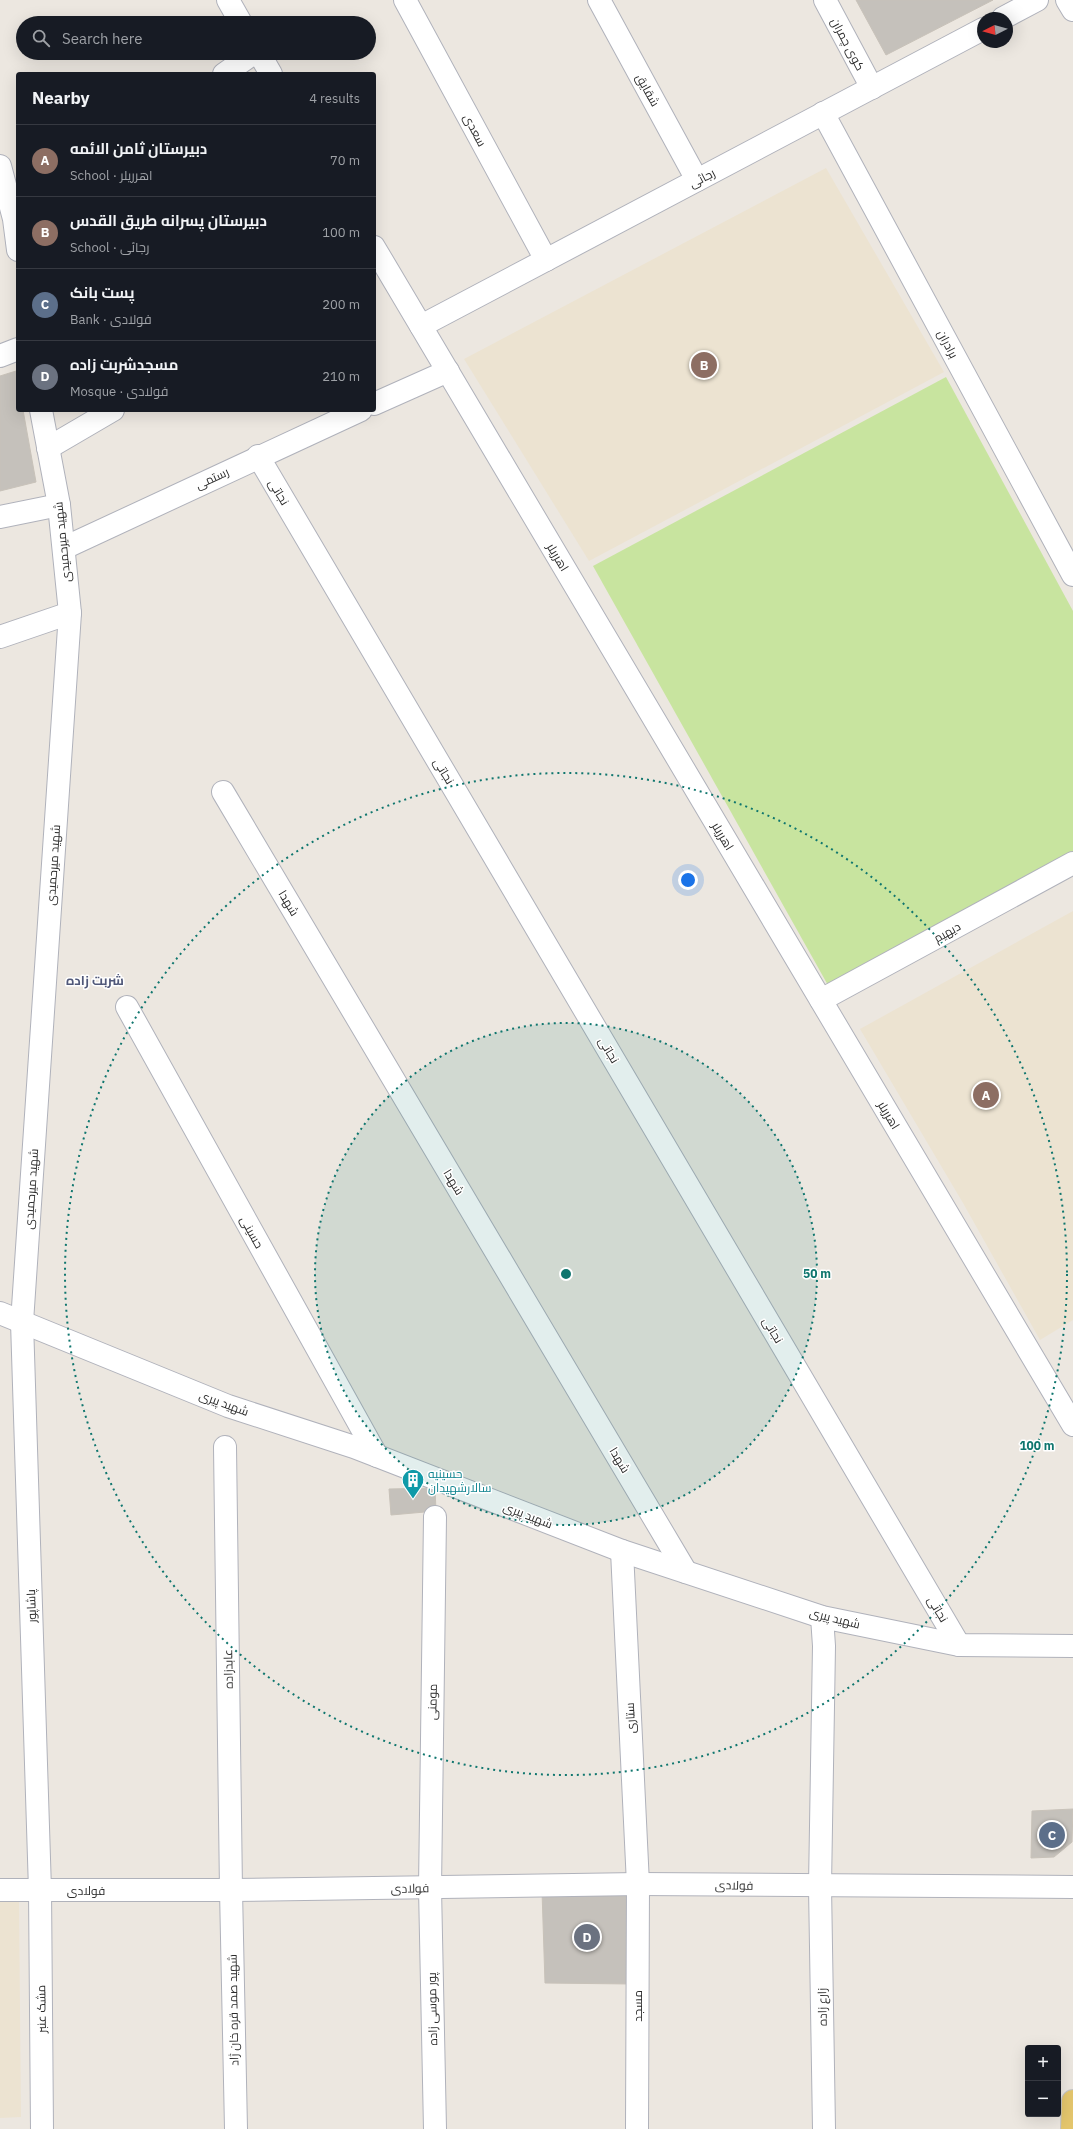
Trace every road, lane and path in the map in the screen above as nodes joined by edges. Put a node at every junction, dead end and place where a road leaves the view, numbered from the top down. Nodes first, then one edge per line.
1 (228, 0) edge
2 (405, 0) edge
3 (599, 0) edge
4 (824, 0) edge
5 (1037, 0) edge
6 (1068, 0) edge
7 (1073, 10) edge
8 (1013, 13) edge
9 (237, 16) edge
10 (977, 32) edge
11 (244, 60) edge
12 (263, 60) edge
13 (227, 72) edge
14 (270, 72) edge
15 (872, 88) junction
16 (823, 113) junction
17 (0, 166) edge
18 (697, 180) junction
19 (16, 218) edge
20 (376, 254) edge
21 (546, 260) junction
22 (421, 326) junction
23 (16, 350) edge
24 (0, 356) edge
25 (448, 371) junction
26 (376, 403) edge
27 (41, 412) edge
28 (110, 412) edge
29 (357, 412) edge
30 (48, 448) junction
31 (258, 456) junction
32 (59, 505) junction
33 (0, 518) edge
34 (64, 548) junction
35 (1073, 575) edge
36 (70, 613) junction
37 (0, 637) edge
38 (222, 792) dead end
39 (1073, 863) edge
40 (820, 1000) junction
41 (127, 1007) dead end
42 (0, 1313) edge
43 (22, 1322) junction
44 (1073, 1425) edge
45 (225, 1447) dead end
46 (377, 1456) junction
47 (435, 1517) dead end
48 (622, 1551) junction
49 (686, 1572) junction
50 (822, 1617) junction
51 (959, 1645) junction
52 (1073, 1646) edge
53 (638, 1884) junction
54 (820, 1886) junction
55 (1073, 1887) edge
56 (430, 1888) junction
57 (0, 1890) edge
58 (40, 1890) junction
59 (231, 1890) junction
60 (1073, 2101) edge
61 (42, 2129) edge
62 (236, 2129) edge
63 (435, 2129) edge
64 (636, 2129) edge
65 (824, 2129) edge
66 (1072, 2129) edge

1 - 9 street
2 - 21 street, سعدی
3 - 18 street, شقایق
4 - 15 street, کوی چمران
5 - 8 street
6 - 7 street
10 - 15 street, رجائی
11 - 13 street
12 - 14 street
15 - 16 street, رجائی
16 - 18 street, رجائی
16 - 35 street, برادران
17 - 19 street
18 - 21 street, رجائی
20 - 22 street, اهرریلر
21 - 22 street, رجائی
22 - 25 street, اهرریلر
23 - 24 street
25 - 26 street
25 - 40 street, اهرریلر
27 - 30 street, شهید میرحمیدی
28 - 30 street
29 - 31 street, رستمی
30 - 32 street, شهید میرحمیدی
31 - 34 street, رستمی
31 - 51 street, نجاتی
32 - 33 street
32 - 34 street, شهید میرحمیدی
34 - 36 street, شهید میرحمیدی
36 - 37 street
36 - 43 street, شهید میرحمیدی
38 - 49 street, شهدا
39 - 40 street, دیهیم
40 - 44 street, اهرریلر
41 - 46 street, حسینی
42 - 43 street, شهید پیری
43 - 46 street, شهید پیری
43 - 58 street, پاشاپور
45 - 59 street, عابدزاده
46 - 48 street, شهید پیری
47 - 56 street, مومنی
48 - 49 street, شهید پیری
48 - 53 street, ستاری
49 - 50 street, شهید پیری
50 - 51 street, شهید پیری
50 - 54 street
51 - 52 street, شهید پیری
53 - 54 street, فولادی
53 - 56 street, فولادی
53 - 64 street, مسجد
54 - 55 street, فولادی
54 - 65 street, زارع زاده
56 - 59 street, فولادی
56 - 63 street, پور موسی زاده
57 - 58 street, فولادی
58 - 59 street, فولادی
58 - 61 street, مشک عنبر
59 - 62 street, شهید صمد قره خان ژاد
60 - 66 main road

